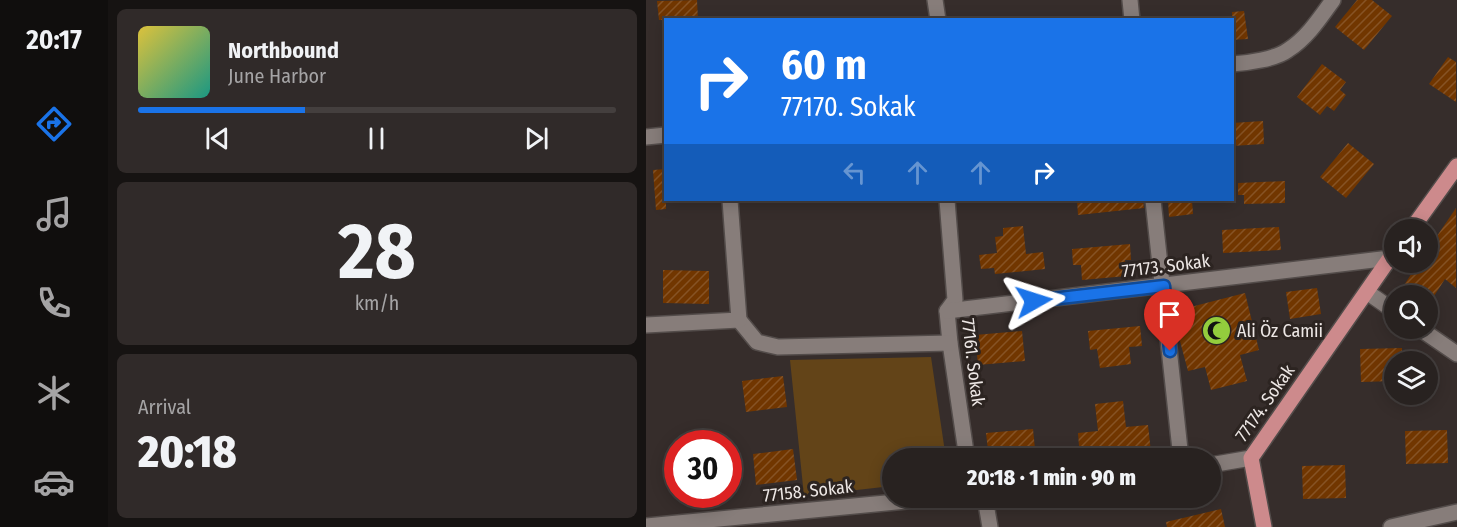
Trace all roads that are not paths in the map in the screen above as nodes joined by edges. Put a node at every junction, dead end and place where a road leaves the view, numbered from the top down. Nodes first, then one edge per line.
1 (935, 0) edge
2 (1130, 0) edge
3 (1333, 0) edge
4 (938, 18) edge
5 (1132, 18) edge
6 (1234, 64) edge
7 (664, 135) edge
8 (646, 137) edge
9 (1456, 166) edge
10 (730, 201) edge
11 (947, 201) edge
12 (1153, 201) edge
13 (1419, 219) edge
14 (1384, 256) edge
15 (1384, 267) edge
16 (1164, 286) junction
17 (1367, 292) junction
18 (1384, 304) edge
19 (947, 310) junction
20 (739, 320) junction
21 (646, 325) edge
22 (1435, 339) edge
23 (950, 343) junction
24 (1456, 354) edge
25 (965, 448) edge
26 (1180, 448) edge
27 (1250, 459) junction
28 (1221, 463) edge
29 (882, 505) edge
30 (987, 508) edge
31 (1456, 512) edge
32 (738, 522) edge
33 (646, 526) edge
34 (990, 527) edge
35 (1264, 527) edge
36 (1391, 527) edge

1 - 4 street
2 - 5 street
3 - 6 street
7 - 8 street
9 - 13 main road
10 - 20 street
11 - 19 street, 77161. Sokak
12 - 16 street
14 - 16 street, 77173. Sokak
15 - 17 main road, 77174. Sokak
16 - 19 street, 77173. Sokak
16 - 26 street
17 - 18 street
17 - 27 main road, 77174. Sokak
19 - 23 street, 77161. Sokak
20 - 21 street
20 - 23 street
22 - 24 street
23 - 25 street, 77161. Sokak
27 - 28 street
27 - 35 main road
29 - 32 street, 77158. Sokak
30 - 34 street
31 - 36 street
32 - 33 street, 77158. Sokak

